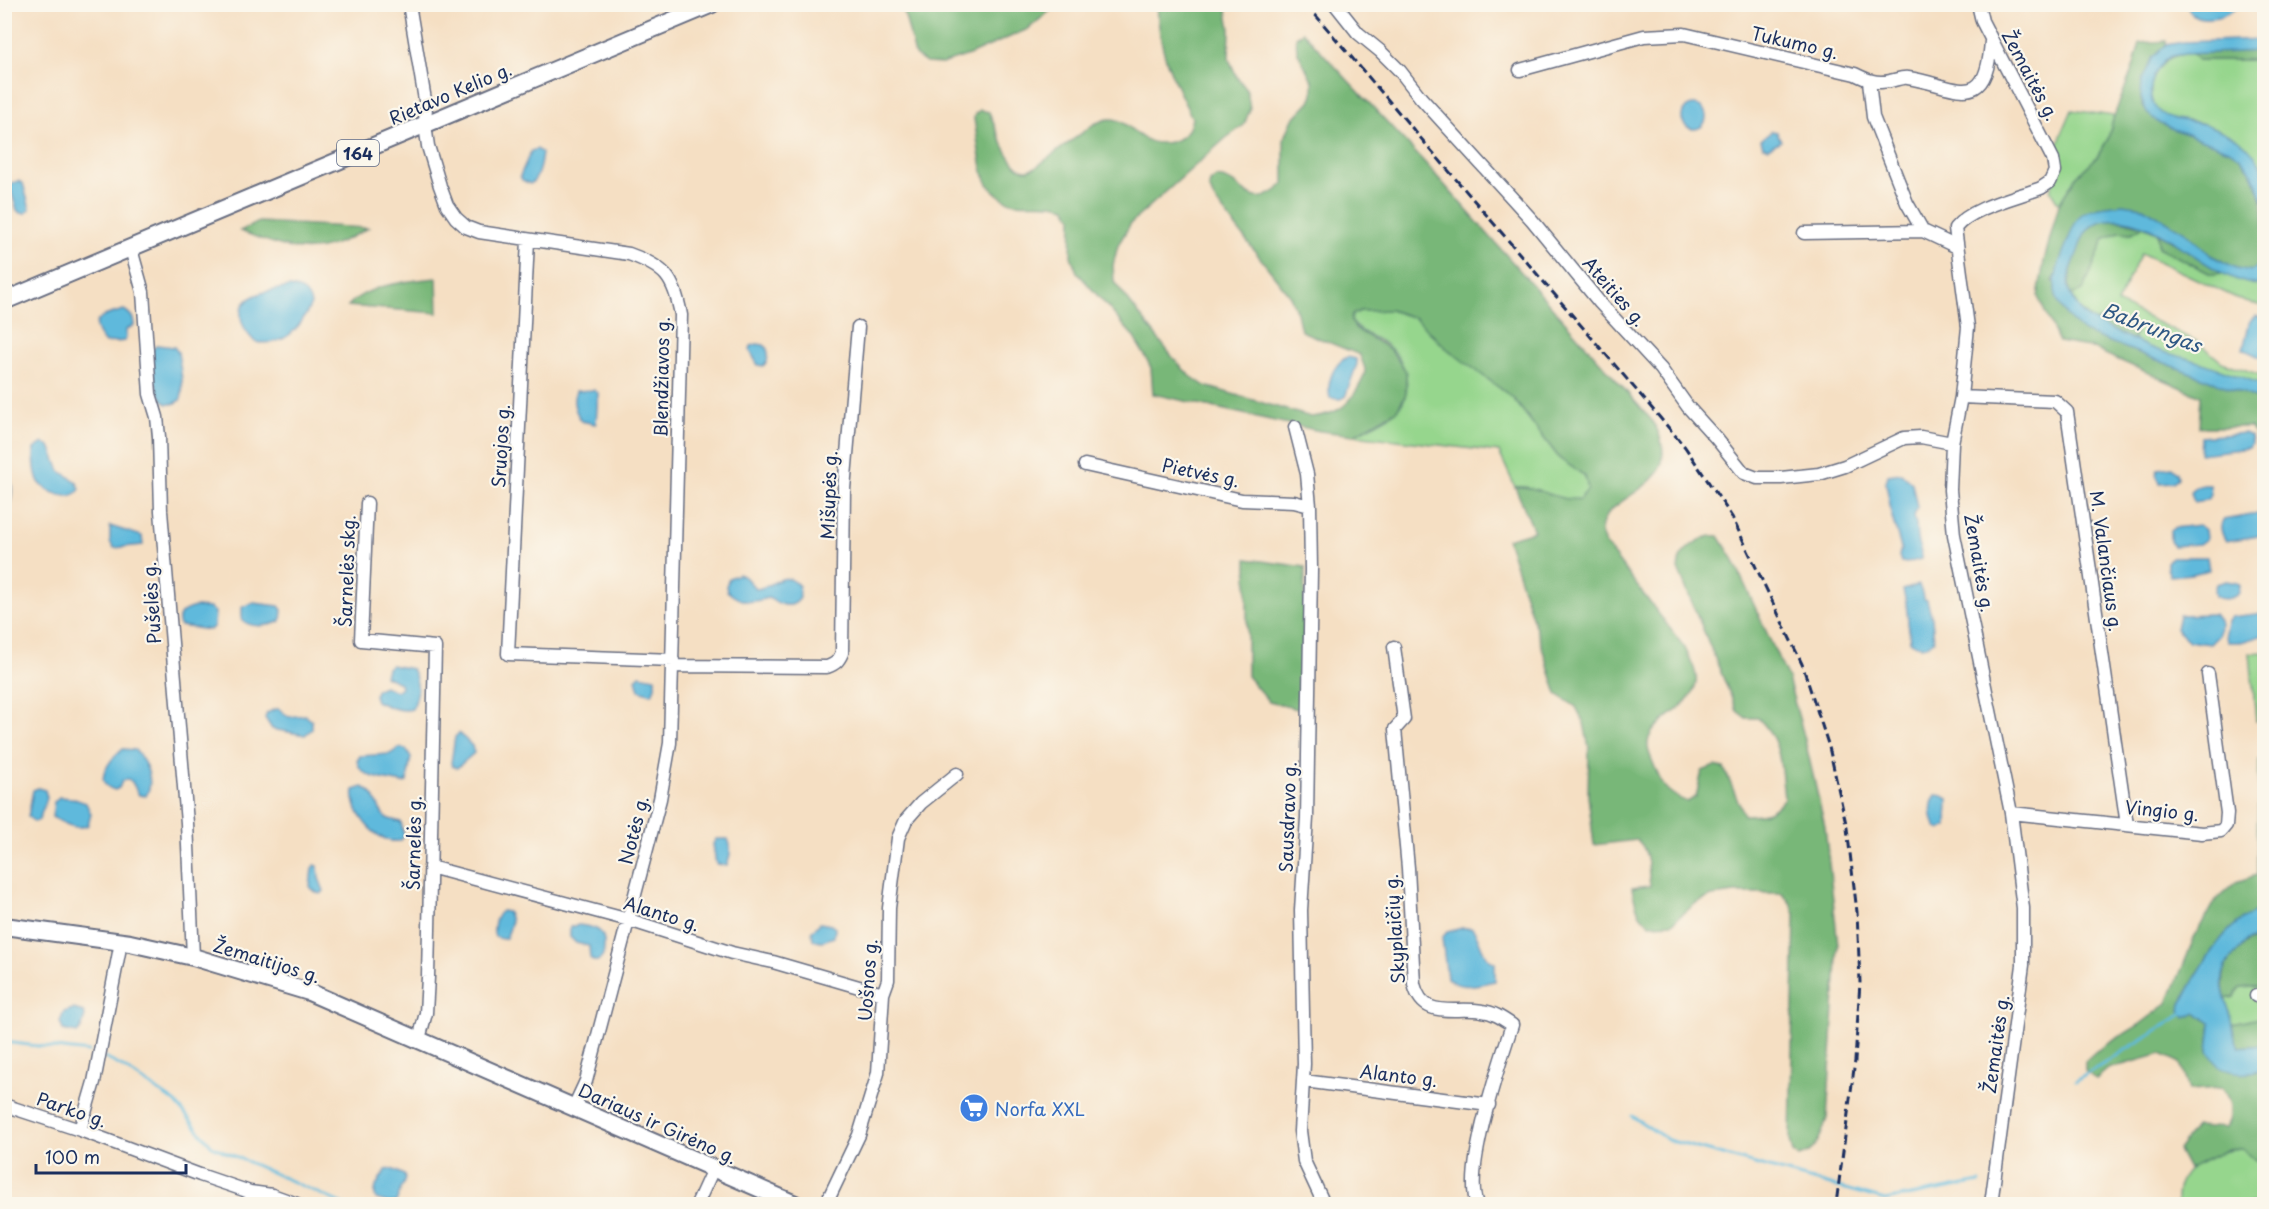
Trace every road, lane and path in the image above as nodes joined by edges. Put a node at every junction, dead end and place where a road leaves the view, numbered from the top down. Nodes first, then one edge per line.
1 (409, 4) edge
2 (712, 4) edge
3 (1335, 4) edge
4 (1978, 4) edge
5 (1991, 40) junction
6 (1520, 69) dead end
7 (1869, 81) junction
8 (425, 125) junction
9 (1923, 231) junction
10 (1804, 232) dead end
11 (528, 240) junction
12 (1958, 247) junction
13 (131, 249) junction
14 (4, 301) edge
15 (858, 327) dead end
16 (1961, 398) junction
17 (1294, 427) dead end
18 (1953, 443) junction
19 (1085, 465) dead end
20 (367, 502) dead end
21 (1310, 507) junction
22 (435, 647) joint
23 (1394, 647) dead end
24 (673, 663) junction
25 (2208, 674) dead end
26 (957, 774) dead end
27 (2011, 813) junction
28 (2127, 825) junction
29 (430, 867) junction
30 (628, 920) junction
31 (4, 926) edge
32 (121, 942) junction
33 (193, 957) junction
34 (883, 994) junction
35 (418, 1039) junction
36 (505, 1077) joint
37 (1304, 1082) junction
38 (4, 1105) edge
39 (1489, 1106) junction
40 (574, 1107) junction
41 (80, 1130) junction
42 (714, 1168) junction
43 (249, 1198) edge
44 (297, 1204) edge
45 (697, 1204) edge
46 (795, 1204) edge
47 (826, 1204) edge
48 (1324, 1204) edge
49 (1477, 1204) edge
50 (1991, 1204) edge

1 - 8 street, Blendžiavos g.
2 - 8 main road, Rietavo Kelio g. / 164
3 - 18 street, Ateities g.
4 - 5 street, Žemaitės g.
5 - 7 street, Tukumo g.
5 - 12 street, Žemaitės g.
6 - 7 street, Tukumo g.
7 - 9 street
8 - 11 street, Blendžiavos g.
8 - 13 main road, Rietavo Kelio g. / 164
9 - 10 street
9 - 12 street
11 - 24 street, Blendžiavos g.
11 - 24 street, Sruojos g.
12 - 16 street, Žemaitės g.
13 - 14 main road, Rietavo Kelio g. / 164
13 - 33 street, Pušelės g.
15 - 24 street, Mišupės g.
16 - 18 street, Žemaitės g.
16 - 28 street, M. Valančiaus g.
17 - 21 street, Sausdravo g.
18 - 27 street, Žemaitės g.
19 - 21 street, Pietvės g.
20 - 22 street, Šarnelės skg.
21 - 37 street, Sausdravo g.
22 - 29 street, Šarnelės g.
23 - 39 street, Skyplaičių g.
24 - 30 street, Notės g.
25 - 28 street, Vingio g.
26 - 34 street, Uošnos g.
27 - 28 street, Vingio g.
27 - 50 street, Žemaitės g.
29 - 30 street, Alanto g.
29 - 35 street, Šarnelės g.
30 - 34 street, Alanto g.
30 - 40 street, Notės g.
31 - 32 main road, Žemaitijos g.
32 - 33 main road, Žemaitijos g.
32 - 41 street
33 - 35 main road, Žemaitijos g.
34 - 47 street, Uošnos g.
35 - 36 main road, Žemaitijos g.
36 - 40 main road, Dariaus ir Girėno g.
37 - 39 street, Alanto g.
37 - 48 street, Sausdravo g.
38 - 41 street, Parko g.
39 - 49 street, Skyplaičių g.
40 - 42 main road, Dariaus ir Girėno g.
41 - 43 street, Parko g.
42 - 45 street
42 - 46 main road, Dariaus ir Girėno g.
43 - 44 street, Parko g.

